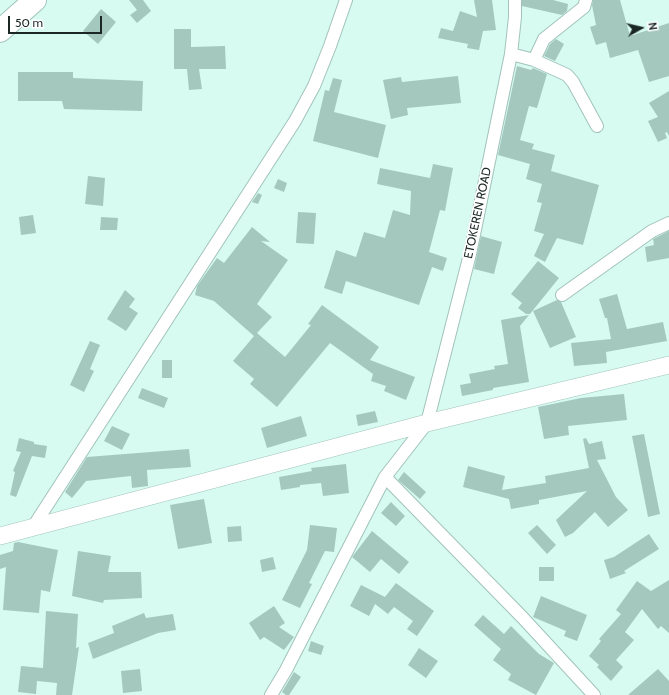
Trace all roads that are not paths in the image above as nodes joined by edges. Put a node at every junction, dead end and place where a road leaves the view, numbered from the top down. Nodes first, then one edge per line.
1 (35, 0) edge
2 (346, 0) edge
3 (515, 0) edge
4 (586, 0) edge
5 (0, 31) edge
6 (511, 54) junction
7 (534, 60) junction
8 (597, 126) dead end
9 (669, 223) edge
10 (562, 294) dead end
11 (669, 365) edge
12 (427, 423) junction
13 (385, 477) junction
14 (33, 527) junction
15 (0, 536) edge
16 (271, 695) edge
17 (594, 695) edge

1 - 5 highway
2 - 14 street
3 - 6 street, ETOKEREN ROAD
4 - 7 street
6 - 7 street
6 - 12 street, ETOKEREN ROAD
7 - 8 street
9 - 10 street
11 - 12 main road
12 - 13 street
12 - 14 main road
13 - 16 street
13 - 17 street
14 - 15 main road

